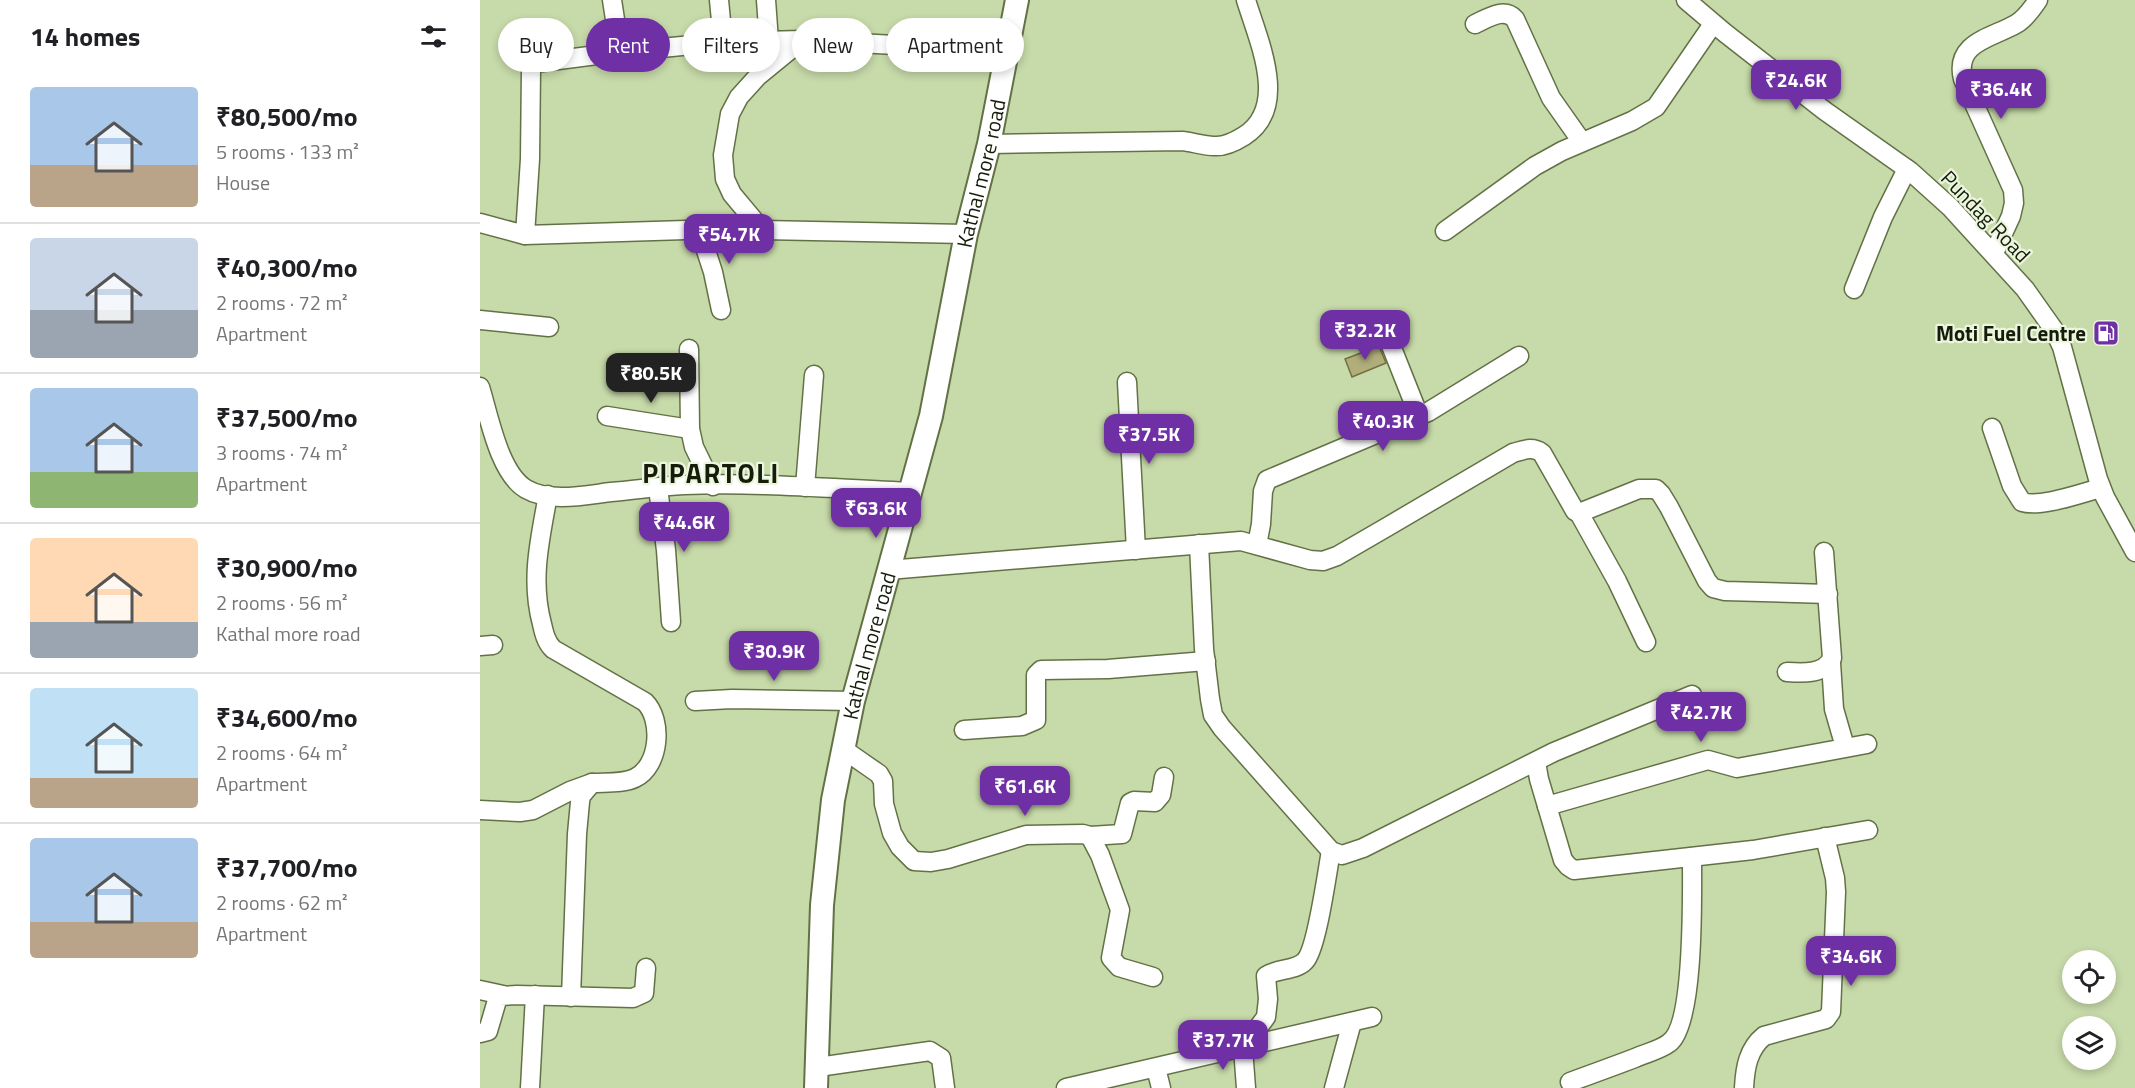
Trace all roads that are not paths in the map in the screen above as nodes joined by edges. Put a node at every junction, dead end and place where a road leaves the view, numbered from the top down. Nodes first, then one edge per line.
1 (612, 0) edge
2 (719, 0) edge
3 (766, 0) edge
4 (1017, 0) edge
5 (1246, 0) edge
6 (1686, 0) edge
7 (2038, 0) edge
8 (615, 18) edge
9 (721, 18) edge
10 (767, 18) edge
11 (1013, 18) edge
12 (1475, 24) dead end
13 (1713, 24) junction
14 (792, 48) edge
15 (586, 56) edge
16 (1003, 72) edge
17 (1582, 142) junction
18 (989, 144) junction
19 (1907, 169) junction
20 (480, 223) edge
21 (699, 229) junction
22 (762, 230) junction
23 (1445, 231) dead end
24 (966, 234) junction
25 (525, 235) junction
26 (1994, 253) junction
27 (1854, 289) dead end
28 (721, 310) dead end
29 (480, 320) edge
30 (549, 327) dead end
31 (1389, 329) dead end
32 (689, 349) dead end
33 (1519, 356) dead end
34 (814, 375) dead end
35 (1126, 382) dead end
36 (480, 387) edge
37 (607, 416) dead end
38 (1419, 416) junction
39 (1992, 428) dead end
40 (690, 429) junction
41 (488, 438) edge
42 (713, 486) junction
43 (805, 487) junction
44 (658, 488) junction
45 (2101, 488) junction
46 (912, 492) junction
47 (548, 495) junction
48 (1579, 513) junction
49 (1199, 544) junction
50 (1257, 545) junction
51 (1137, 550) junction
52 (1824, 552) dead end
53 (2135, 552) edge
54 (888, 570) junction
55 (1828, 594) junction
56 (671, 622) dead end
57 (1646, 642) dead end
58 (1206, 661) junction
59 (1831, 663) junction
60 (1787, 672) dead end
61 (1692, 695) dead end
62 (695, 701) dead end
63 (853, 701) junction
64 (964, 730) dead end
65 (1867, 744) dead end
66 (1845, 747) junction
67 (843, 749) junction
68 (1536, 762) junction
69 (1164, 777) dead end
70 (592, 783) junction
71 (1547, 806) junction
72 (480, 810) edge
73 (1868, 830) dead end
74 (1090, 836) junction
75 (1825, 837) junction
76 (1331, 852) junction
77 (1692, 857) junction
78 (646, 968) dead end
79 (1153, 977) dead end
80 (480, 990) edge
81 (503, 995) junction
82 (535, 995) junction
83 (571, 997) junction
84 (1372, 1017) dead end
85 (1352, 1022) junction
86 (480, 1033) edge
87 (1243, 1048) junction
88 (1156, 1068) junction
89 (817, 1078) edge
90 (1570, 1083) dead end
91 (530, 1088) edge
92 (945, 1088) edge
93 (1066, 1088) edge
94 (1161, 1088) edge
95 (1246, 1088) edge
96 (1334, 1088) edge
97 (1744, 1088) edge

1 - 8 street
2 - 9 street
3 - 10 street
4 - 11 main road, Kathal more road
5 - 18 street
6 - 13 street, Pundag Road
7 - 26 street
12 - 17 street
13 - 17 street
13 - 19 street, Pundag Road
14 - 22 street
15 - 25 street
16 - 18 main road, Kathal more road
17 - 23 street
18 - 24 main road, Kathal more road
19 - 26 street, Pundag Road
19 - 27 street
20 - 25 street
21 - 22 street
21 - 25 street
21 - 28 street
22 - 24 street
24 - 46 main road, Kathal more road
26 - 45 street, Pundag Road
29 - 30 street
31 - 38 street
32 - 40 street
33 - 38 street
34 - 43 street
35 - 51 street
36 - 41 street
37 - 40 street
38 - 50 street
39 - 45 street
40 - 42 street
41 - 47 street
42 - 43 street
42 - 44 street
43 - 46 street
44 - 47 street
44 - 56 street
45 - 53 street, Pundag Road
46 - 54 main road, Kathal more road
47 - 70 street
48 - 50 street
48 - 55 street
48 - 57 street
49 - 50 street
49 - 51 street
49 - 58 street
51 - 54 street
52 - 55 street
54 - 63 main road, Kathal more road
55 - 59 street
58 - 64 street
58 - 76 street
59 - 60 street
59 - 66 street
61 - 68 street
62 - 63 street
63 - 67 main road, Kathal more road
65 - 66 street
66 - 71 street
67 - 74 street
67 - 89 main road, Kathal more road
68 - 71 street
68 - 76 street
69 - 74 street
70 - 72 street
70 - 83 street
71 - 77 street
73 - 75 street
74 - 79 street
75 - 77 street
75 - 97 street
76 - 87 street
77 - 90 street
78 - 83 street
80 - 81 street
81 - 82 street
81 - 86 street
82 - 83 street
82 - 91 street
84 - 85 street
85 - 87 street
85 - 96 street
87 - 88 street
87 - 95 street
88 - 93 street
88 - 94 street
89 - 92 street

